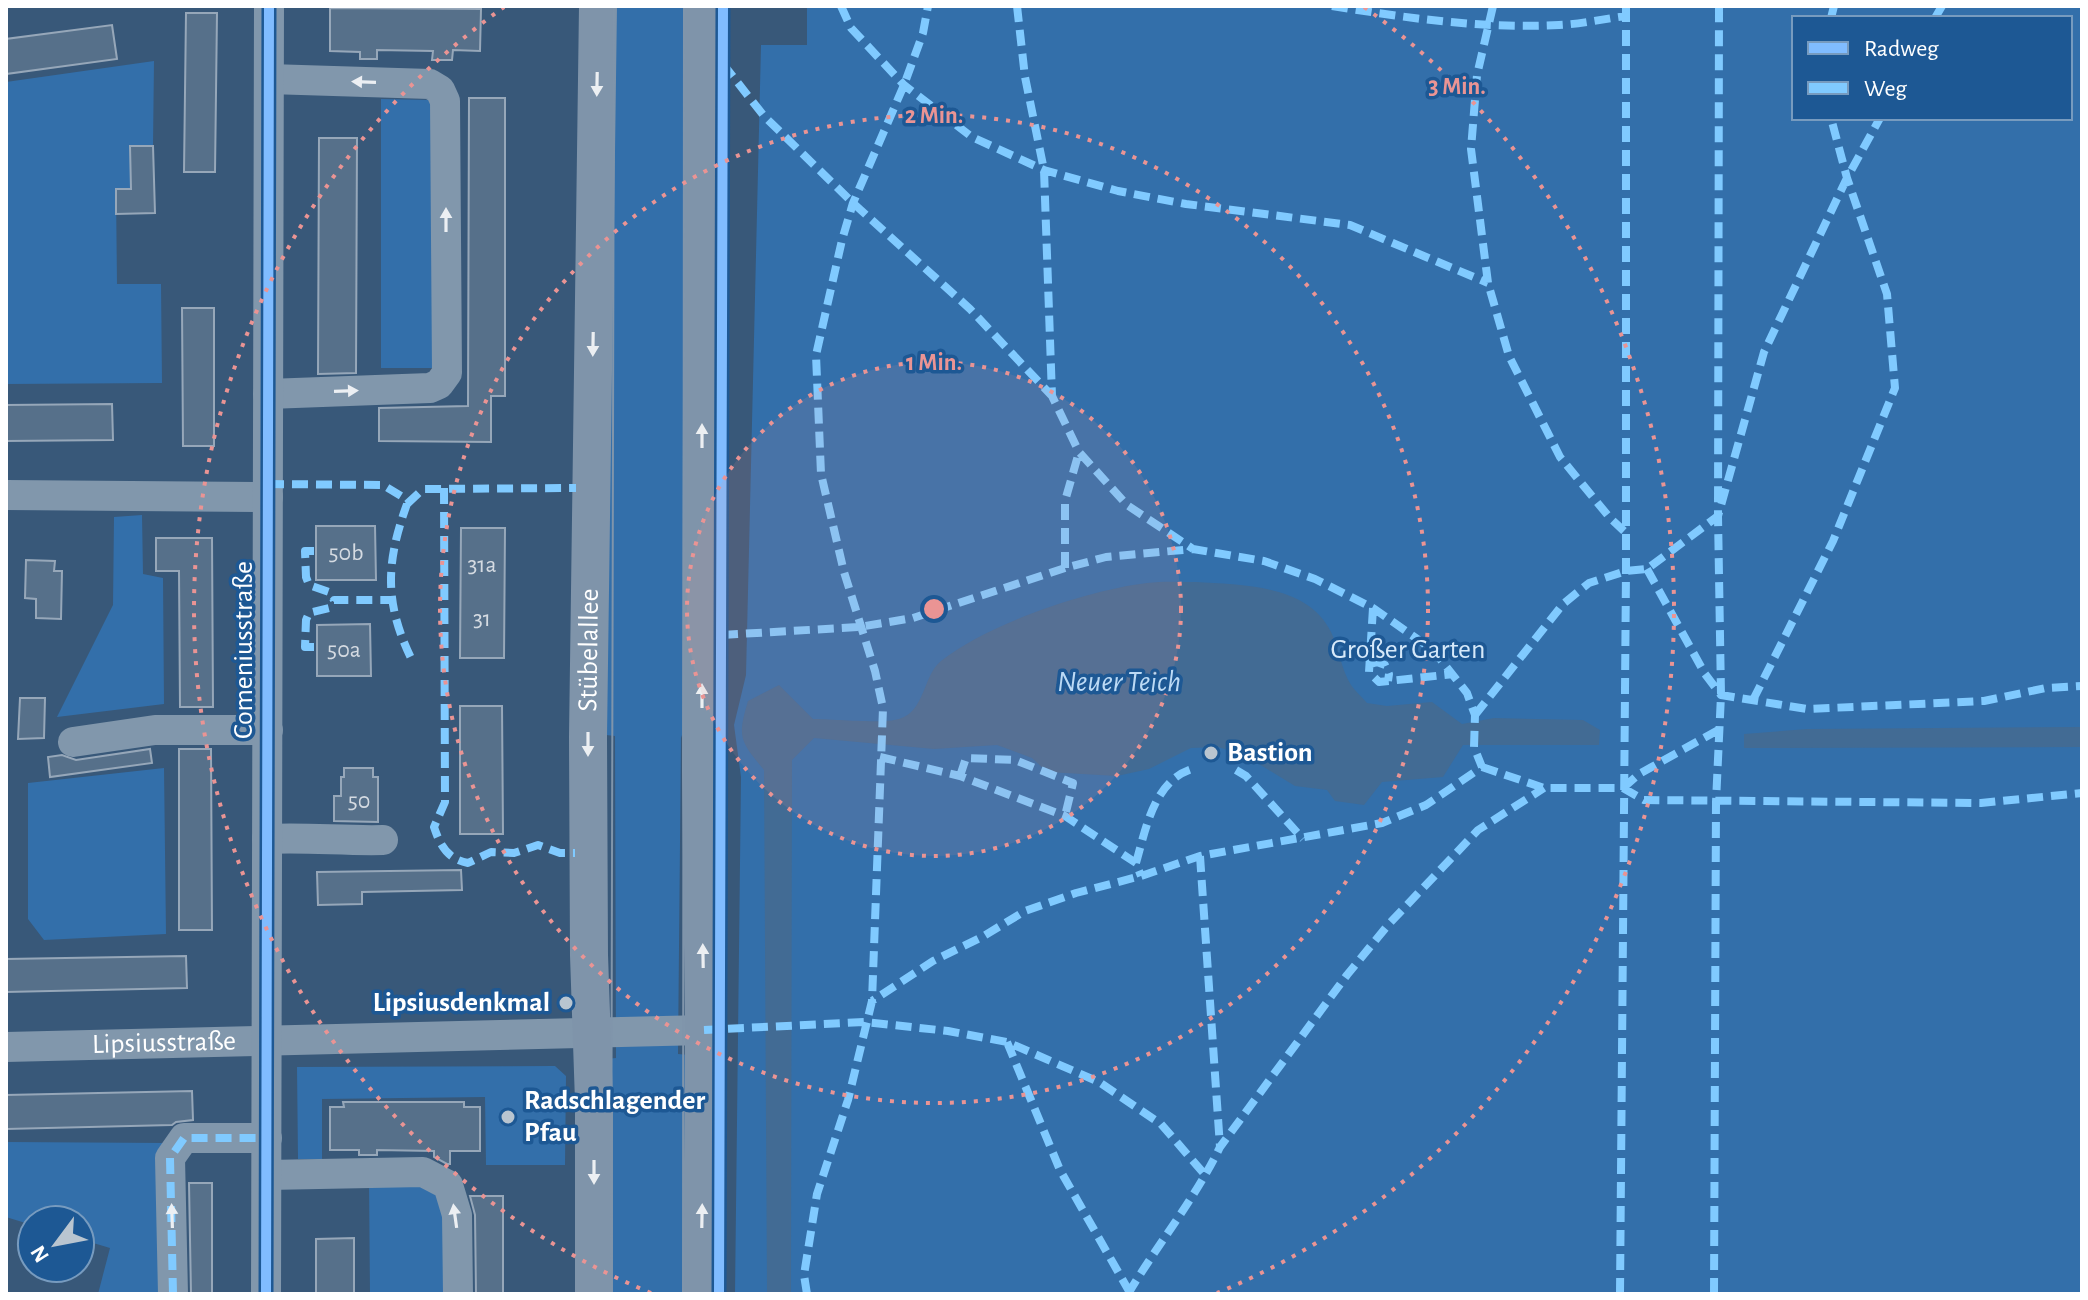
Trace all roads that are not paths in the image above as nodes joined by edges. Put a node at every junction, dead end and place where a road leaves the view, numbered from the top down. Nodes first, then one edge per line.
1 (269, 6) edge
2 (598, 6) edge
3 (703, 6) edge
4 (269, 79) junction
5 (268, 394) junction
6 (6, 495) edge
7 (268, 497) junction
8 (268, 730) junction
9 (73, 742) dead end
10 (267, 839) junction
11 (383, 840) dead end
12 (704, 1030) junction
13 (591, 1033) junction
14 (267, 1042) junction
15 (6, 1047) edge
16 (267, 1138) junction
17 (267, 1175) junction
18 (173, 1294) edge
19 (266, 1294) edge
20 (458, 1294) edge
21 (594, 1294) edge
22 (702, 1294) edge

1 - 4 street, Comeniusstraße
2 -> 13 main road, Stübelallee
12 -> 3 main road
4 - 5 street, Comeniusstraße
5 -> 4 street
5 - 7 street, Comeniusstraße
6 - 7 street
7 - 8 street, Comeniusstraße
8 - 9 street
8 - 10 street, Comeniusstraße
10 - 11 street
10 - 14 street, Comeniusstraße
12 - 13 street, Lipsiusstraße
22 -> 12 main road
13 - 14 street, Lipsiusstraße
13 -> 21 main road, Stübelallee
14 - 15 street, Lipsiusstraße
14 - 16 street, Comeniusstraße
16 - 17 street, Comeniusstraße
18 -> 16 street
17 - 19 street, Comeniusstraße
20 -> 17 street

